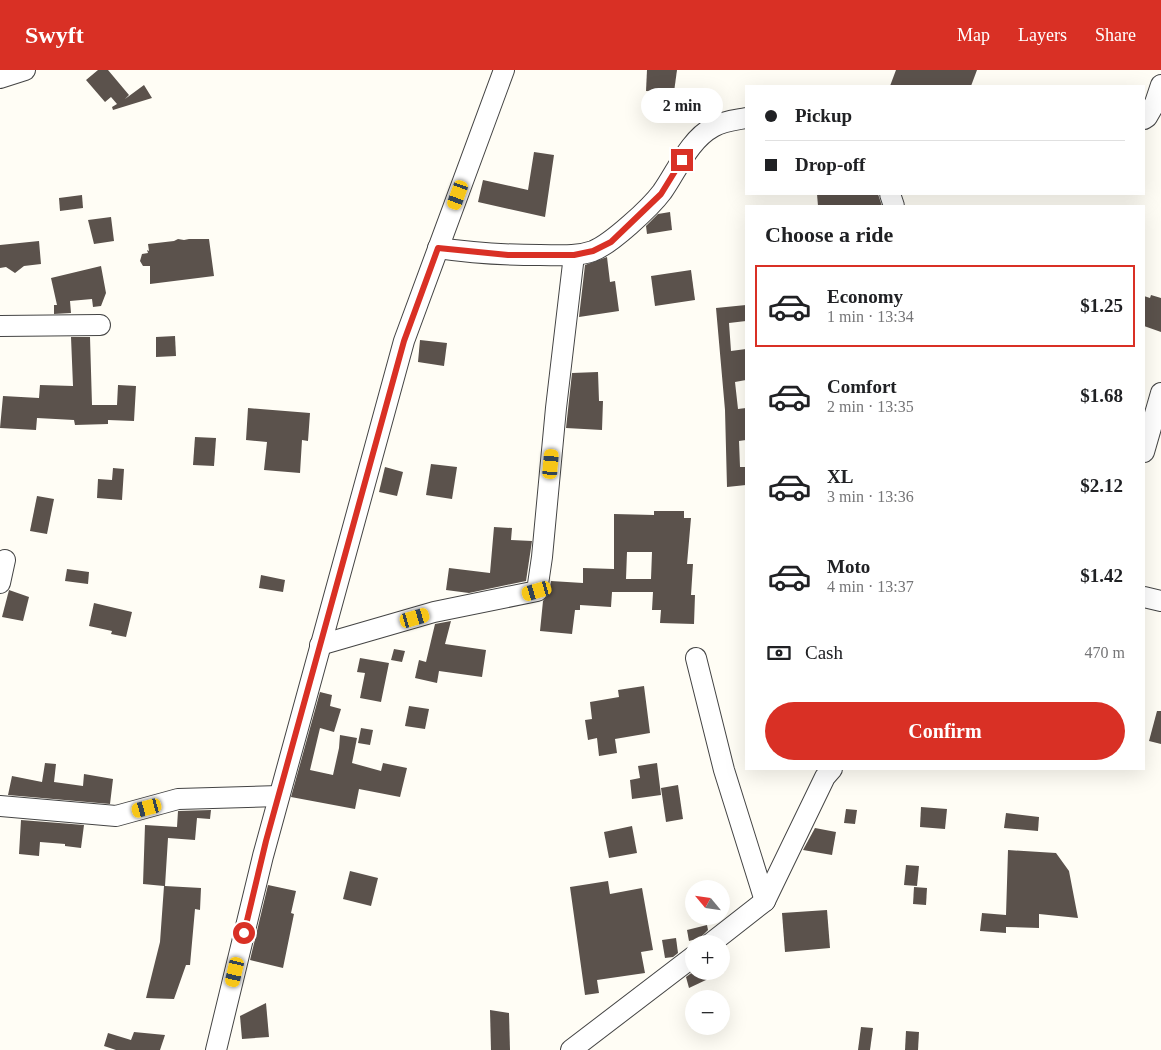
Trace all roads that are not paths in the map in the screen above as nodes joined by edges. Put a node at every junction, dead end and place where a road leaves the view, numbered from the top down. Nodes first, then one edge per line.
1 (25, 70) edge
2 (504, 70) edge
3 (0, 78) edge
4 (1161, 85) edge
5 (745, 118) edge
6 (1145, 118) edge
7 (438, 248) junction
8 (574, 255) junction
9 (100, 325) dead end
10 (0, 326) edge
11 (1161, 394) edge
12 (1145, 449) edge
13 (4, 560) dead end
14 (0, 583) edge
15 (1145, 596) edge
16 (1161, 601) edge
17 (320, 645) junction
18 (696, 658) dead end
19 (831, 770) edge
20 (279, 796) junction
21 (0, 806) edge
22 (765, 901) junction
23 (722, 935) edge
24 (685, 963) edge
25 (216, 1050) edge
26 (571, 1050) edge

1 - 3 street
2 - 7 street
4 - 6 street
5 - 8 street
7 - 8 street
7 - 17 street
8 - 17 street
9 - 10 street
11 - 12 street
13 - 14 street
15 - 16 street
17 - 20 street
18 - 22 street
19 - 22 street
20 - 21 street
20 - 25 street
22 - 23 street
24 - 26 street

